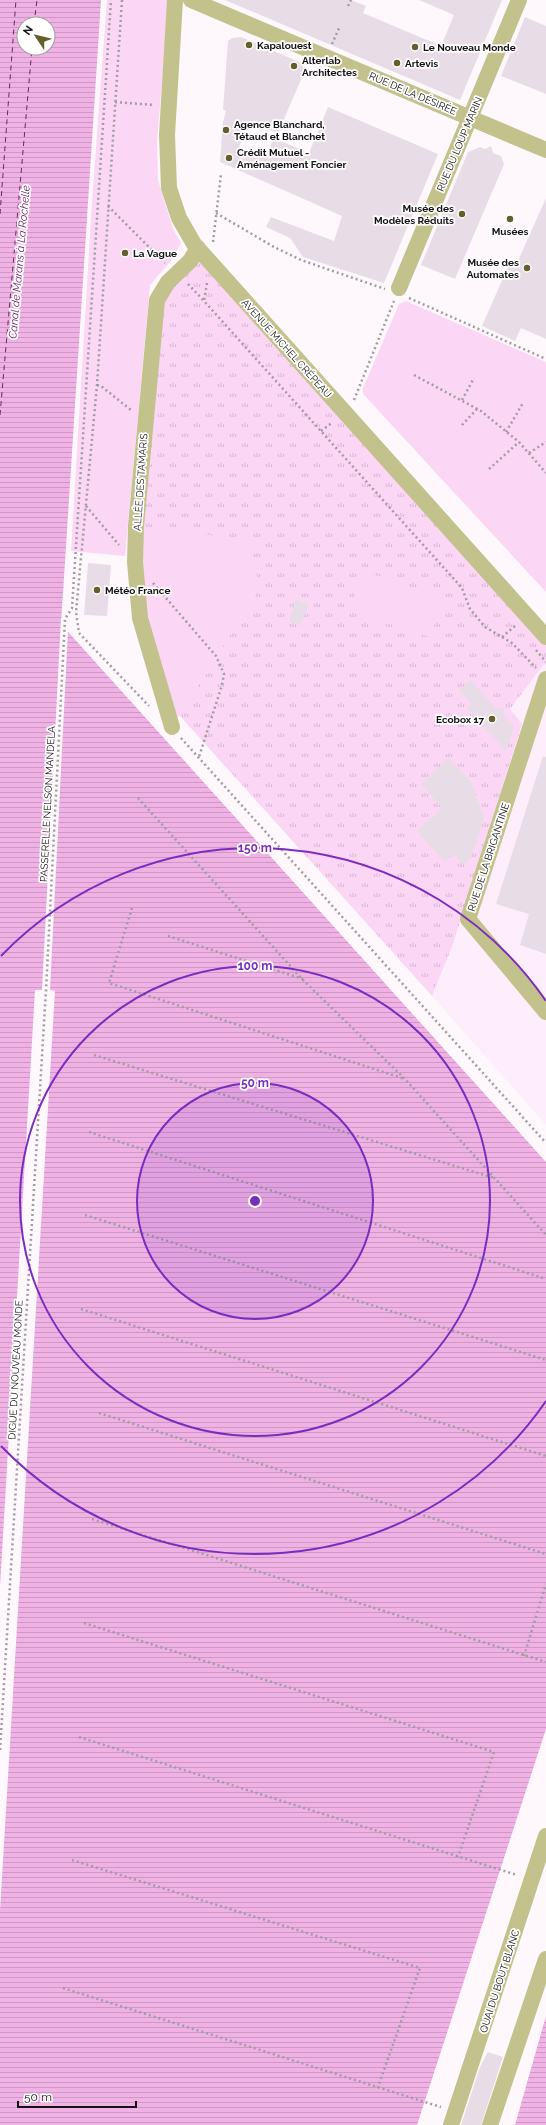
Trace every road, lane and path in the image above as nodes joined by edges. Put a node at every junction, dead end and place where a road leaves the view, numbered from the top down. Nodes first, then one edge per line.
1 (111, 0) edge
2 (122, 0) edge
3 (175, 0) edge
4 (191, 0) edge
5 (351, 0) edge
6 (519, 0) edge
7 (348, 6) dead end
8 (115, 102) junction
9 (169, 105) junction
10 (470, 117) junction
11 (546, 150) edge
12 (221, 174) dead end
13 (108, 205) junction
14 (216, 213) junction
15 (198, 248) junction
16 (211, 263) junction
17 (176, 273) junction
18 (398, 290) junction
19 (204, 301) junction
20 (546, 359) edge
21 (414, 375) dead end
22 (474, 378) dead end
23 (96, 385) junction
24 (462, 400) junction
25 (523, 403) dead end
26 (477, 409) junction
27 (344, 412) junction
28 (145, 416) junction
29 (462, 424) dead end
30 (506, 432) junction
31 (519, 442) junction
32 (546, 442) edge
33 (529, 453) junction
34 (489, 470) dead end
35 (546, 473) edge
36 (86, 506) junction
37 (134, 562) junction
38 (72, 608) junction
39 (76, 612) junction
40 (546, 637) edge
41 (542, 675) edge
42 (150, 707) dead end
43 (542, 711) edge
44 (172, 727) joint
45 (198, 757) junction
46 (138, 798) dead end
47 (132, 908) dead end
48 (168, 936) dead end
49 (303, 980) junction
50 (46, 990) joint
51 (546, 1012) edge
52 (94, 1055) dead end
53 (405, 1079) junction
54 (89, 1132) dead end
55 (546, 1143) edge
56 (495, 1179) junction
57 (85, 1215) dead end
58 (546, 1235) edge
59 (546, 1279) edge
60 (81, 1309) dead end
61 (546, 1360) edge
62 (99, 1413) dead end
63 (546, 1456) edge
64 (92, 1519) dead end
65 (546, 1554) edge
66 (546, 1584) edge
67 (84, 1623) dead end
68 (524, 1656) junction
69 (546, 1662) edge
70 (79, 1737) dead end
71 (0, 1750) edge
72 (546, 1836) edge
73 (458, 1858) junction
74 (72, 1860) dead end
75 (509, 1873) dead end
76 (546, 1959) edge
77 (63, 1988) dead end
78 (378, 2087) junction
79 (439, 2106) dead end
80 (451, 2125) edge
81 (490, 2125) edge

1 - 38 path
2 - 8 path
3 - 9 street, AVENUE MICHEL CRÉPEAU
4 - 10 street, RUE DE LA DÉSIRÉE
5 - 7 path
6 - 10 street, RUE DU LOUP MARIN
8 - 9 path
8 - 13 path
9 - 15 street, AVENUE MICHEL CRÉPEAU
10 - 11 street, RUE DE LA DÉSIRÉE
10 - 18 street, RUE DU LOUP MARIN
12 - 14 path
13 - 17 path
13 - 23 path
14 - 16 path
14 - 18 path
15 - 16 street, AVENUE MICHEL CRÉPEAU
15 - 17 street, ALLÉE DES TAMARIS
16 - 19 path
16 - 27 street, AVENUE MICHEL CRÉPEAU
17 - 19 path
17 - 28 street, ALLÉE DES TAMARIS
18 - 20 path
18 - 27 path
19 - 41 path
21 - 24 path
22 - 24 path
23 - 28 path
23 - 36 path
24 - 26 path
25 - 30 path
26 - 29 path
26 - 30 path
27 - 40 street, AVENUE MICHEL CRÉPEAU
28 - 37 street, ALLÉE DES TAMARIS
30 - 31 path
31 - 33 path
31 - 34 path
32 - 33 path
33 - 35 path
36 - 37 path
36 - 39 path
37 - 44 street, ALLÉE DES TAMARIS
37 - 45 path
38 - 39 path
38 - 50 path, PASSERELLE NELSON MANDELA
39 - 42 path
41 - 43 street, RUE DE LA BRIGANTINE
43 - 51 street, RUE DE LA BRIGANTINE
44 - 45 path
45 - 55 path
46 - 49 path
47 - 53 path
48 - 49 path
49 - 53 path
50 - 71 path, DIGUE DU NOUVEAU MONDE
52 - 56 path
53 - 56 path
54 - 59 path
56 - 58 path
57 - 61 path
60 - 63 path
62 - 65 path
64 - 68 path
66 - 68 path
67 - 73 path
68 - 69 path
70 - 73 path
72 - 80 street, QUAI DU BOUT BLANC
73 - 75 path
74 - 78 path
76 - 81 street
77 - 78 path
78 - 79 path

